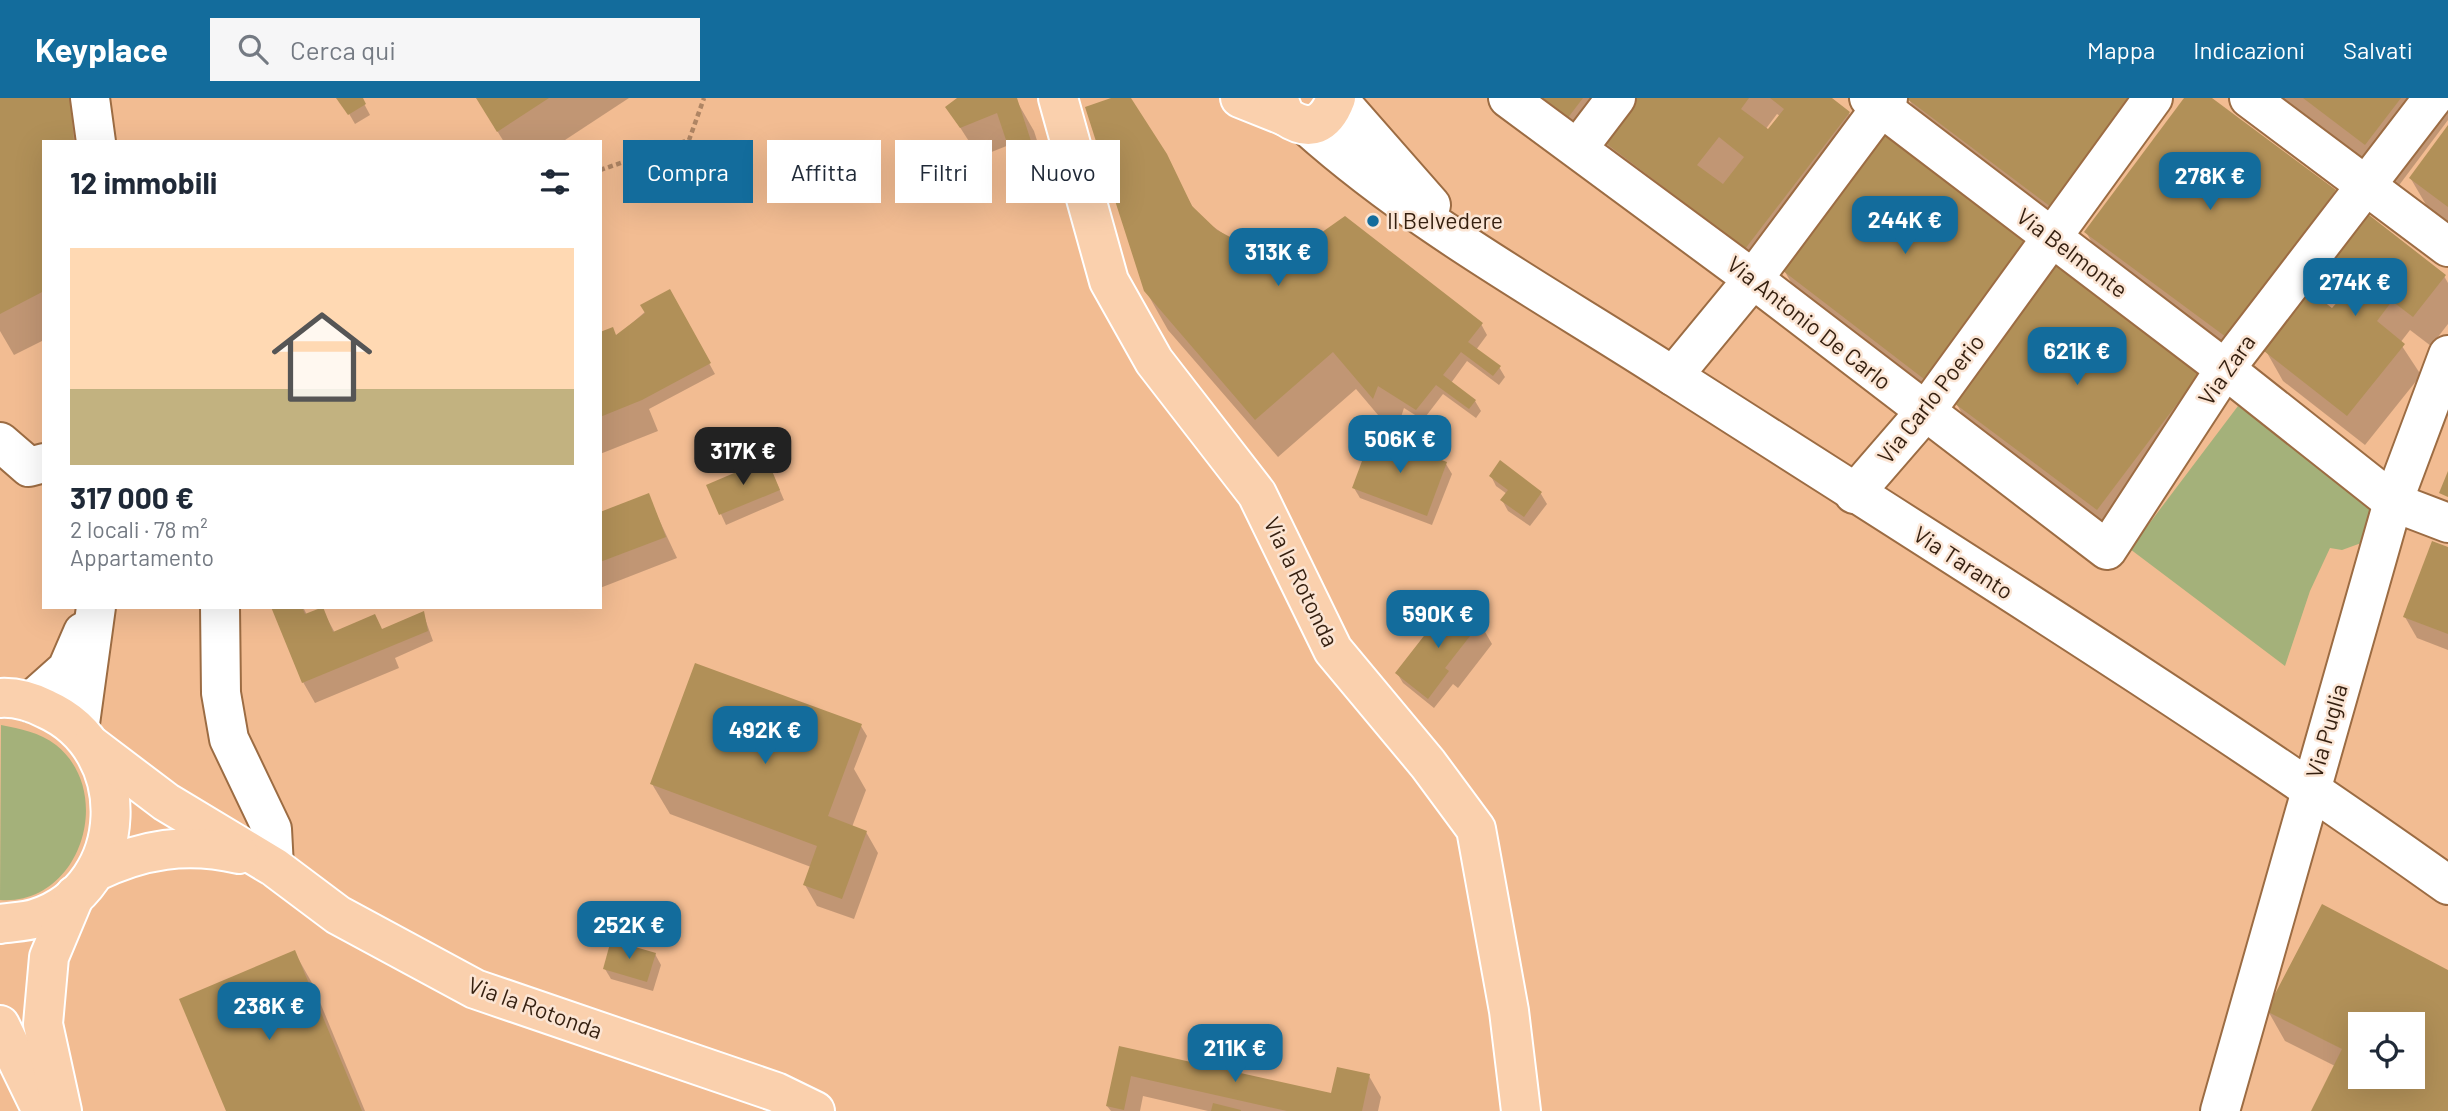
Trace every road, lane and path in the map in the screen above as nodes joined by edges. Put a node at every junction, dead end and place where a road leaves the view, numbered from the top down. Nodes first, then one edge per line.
1 (90, 98) edge
2 (704, 98) edge
3 (1058, 98) edge
4 (1240, 98) edge
5 (1337, 98) edge
6 (1508, 98) edge
7 (1616, 98) edge
8 (2153, 98) edge
9 (2249, 98) edge
10 (2433, 98) edge
11 (1879, 101) edge
12 (1290, 113) edge
13 (96, 140) edge
14 (1578, 148) junction
15 (602, 169) edge
16 (2367, 184) junction
17 (2052, 239) junction
18 (2448, 247) edge
19 (1471, 251) junction
20 (1753, 279) junction
21 (2448, 355) edge
22 (2225, 369) junction
23 (1673, 376) junction
24 (1925, 412) junction
25 (0, 442) edge
26 (42, 464) edge
27 (1854, 494) junction
28 (2393, 502) junction
29 (2448, 523) edge
30 (2107, 550) joint
31 (94, 609) edge
32 (95, 609) edge
33 (220, 609) edge
34 (9, 698) edge
35 (86, 738) junction
36 (2311, 788) junction
37 (274, 867) junction
38 (85, 883) junction
39 (2448, 885) edge
40 (0, 924) edge
41 (0, 1025) edge
42 (42, 1111) edge
43 (62, 1111) edge
44 (816, 1111) edge
45 (1521, 1111) edge
46 (2220, 1111) edge

1 - 13 street
2 - 15 path
3 - 45 main road, Via la Rotonda
4 - 12 main road
5 - 12 main road
5 - 19 street, Via Taranto
6 - 14 street, Via Antonio De Carlo
7 - 14 street
8 - 17 street, Via Carlo Poerio
9 - 16 street
10 - 16 street, Via Zara
11 - 17 street, Via Belmonte
11 - 20 street
12 - 19 street, Via Taranto
14 - 20 street, Via Antonio De Carlo
16 - 18 street
16 - 22 street, Via Zara
17 - 22 street, Via Belmonte
17 - 24 street, Via Carlo Poerio
19 - 23 street, Via Taranto
20 - 23 street
20 - 24 street, Via Antonio De Carlo
21 - 28 street, Via Puglia
22 - 28 street, Via Belmonte
22 - 30 street, Via Zara
23 - 27 street, Via Taranto
24 - 27 street, Via Carlo Poerio
24 - 30 street, Via Antonio De Carlo
25 - 26 street
27 - 36 street, Via Taranto
28 - 29 street, Via Belmonte
28 - 36 street, Via Puglia
31 - 34 street
32 - 35 street
33 - 37 street
34 - 35 main road, Via la Rotonda
35 - 37 main road, Via la Rotonda
35 - 38 main road
36 - 39 street, Via Taranto
36 - 46 street, Via Puglia
37 - 38 main road, Via la Rotonda
37 - 44 main road, Via la Rotonda
38 - 40 main road, Via la Rotonda
38 - 43 main road
41 - 42 main road

